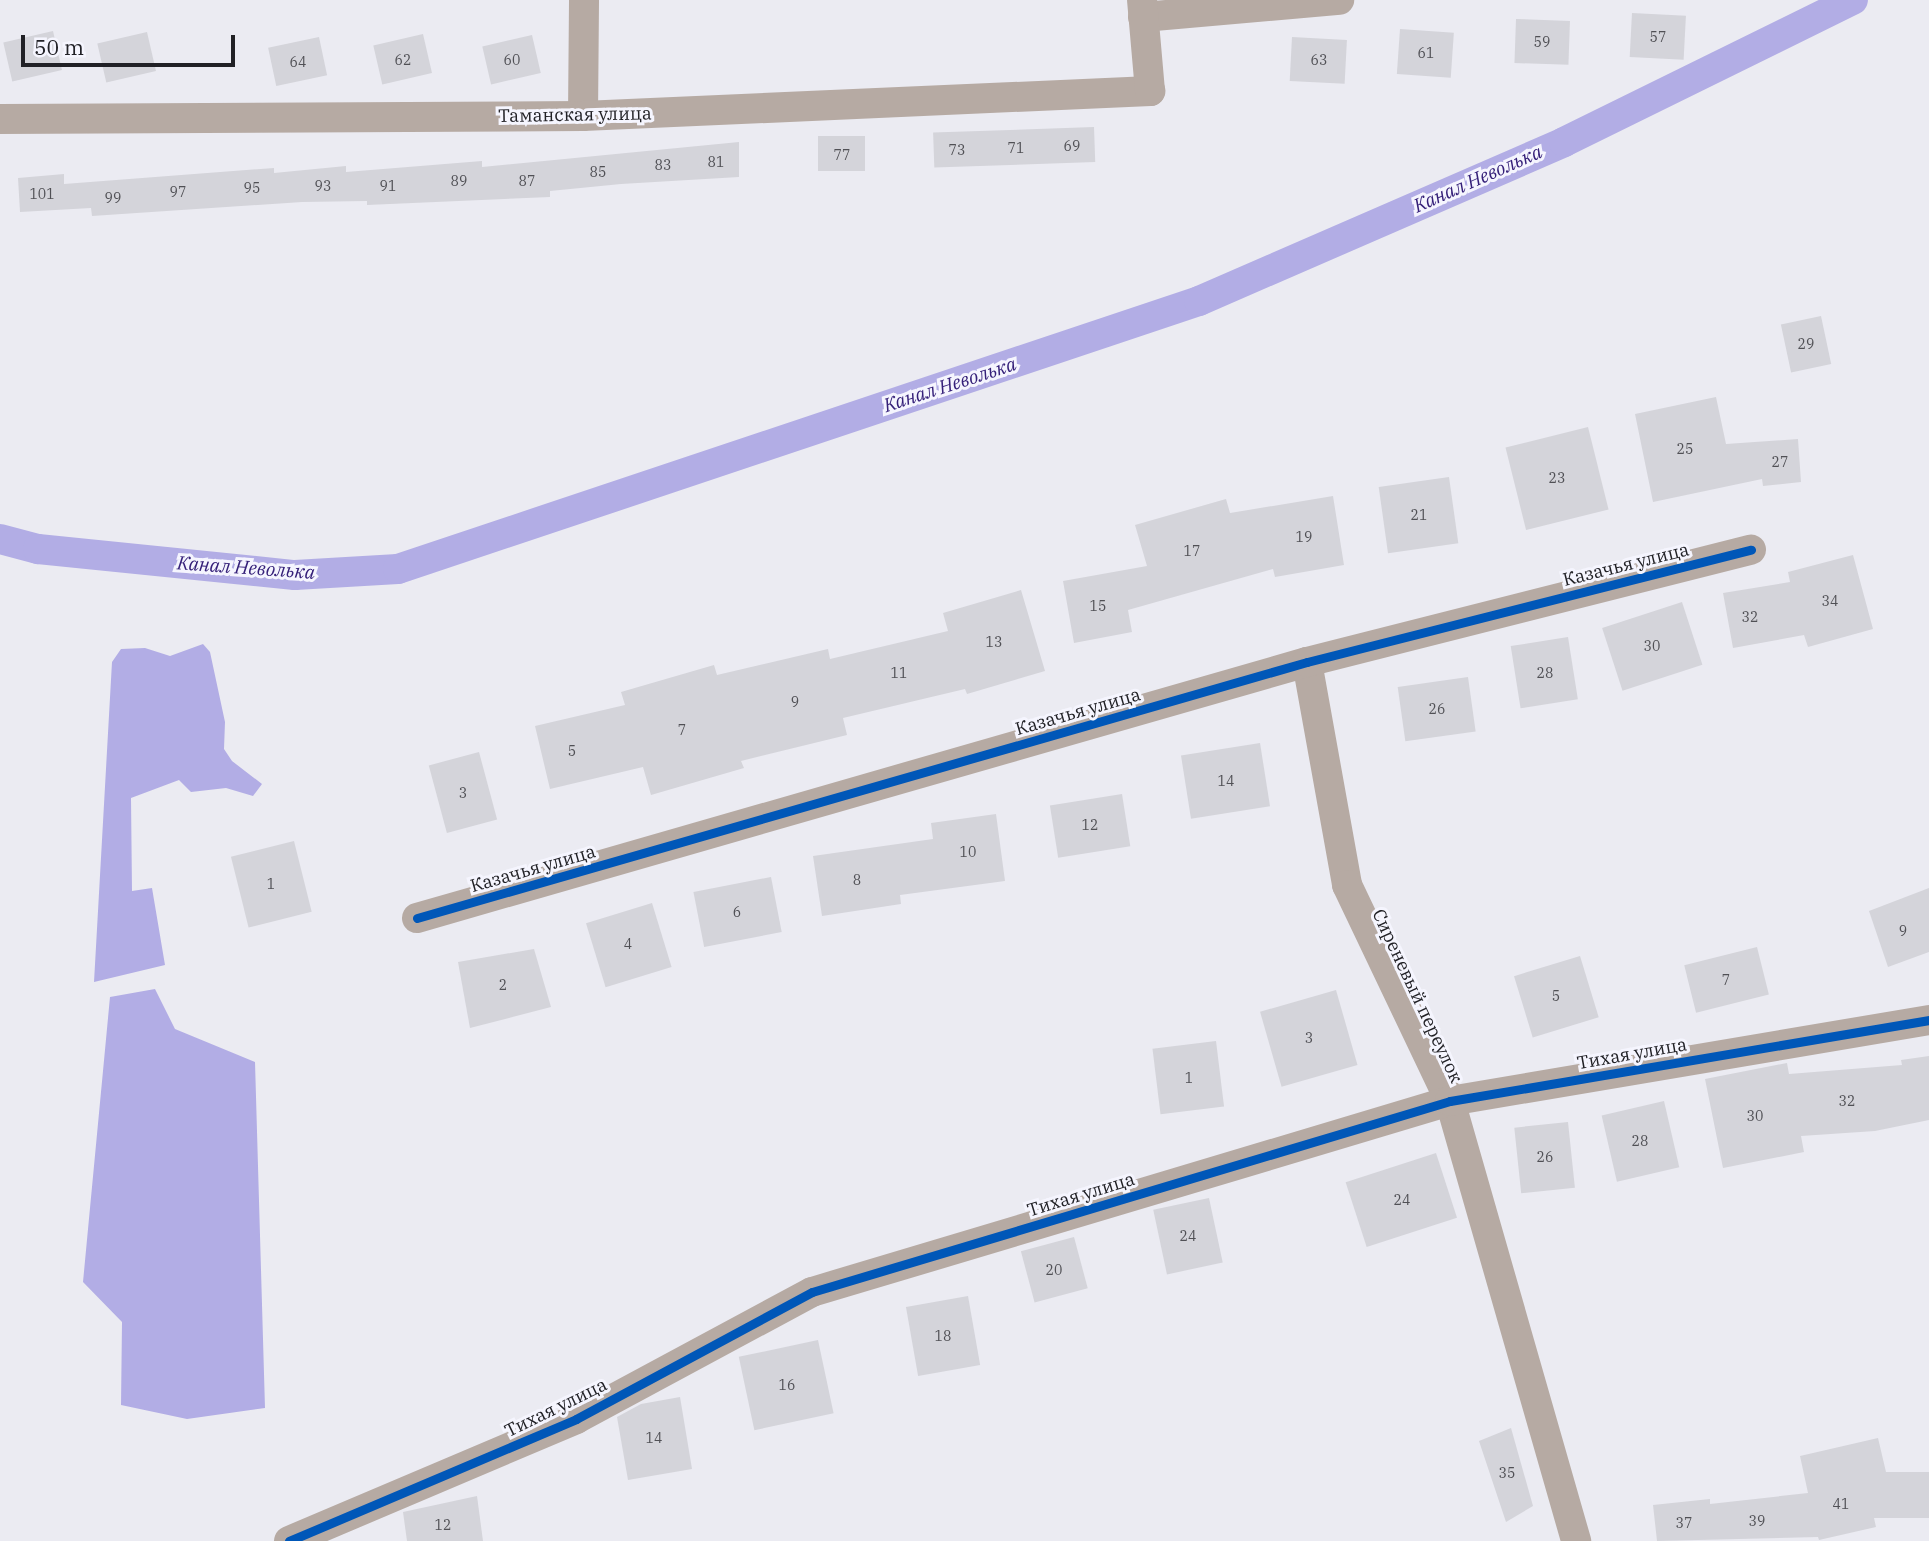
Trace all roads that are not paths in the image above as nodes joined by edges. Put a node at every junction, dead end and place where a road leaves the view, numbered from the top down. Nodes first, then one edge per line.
1 (584, 0) edge
2 (1339, 0) edge
3 (1142, 8) edge
4 (583, 116) junction
5 (0, 119) edge
6 (1751, 550) dead end
7 (1307, 662) junction
8 (418, 918) dead end
9 (1929, 1020) edge
10 (1450, 1101) junction
11 (289, 1541) edge
12 (1576, 1541) edge

1 - 4 street
2 - 3 street
3 - 4 street, Таманская улица
4 - 5 street, Таманская улица
6 - 7 street, Казачья улица
7 - 8 street, Казачья улица
7 - 10 street, Сиреневый переулок
9 - 10 street, Тихая улица
10 - 11 street, Тихая улица
10 - 12 street, Сиреневый переулок

